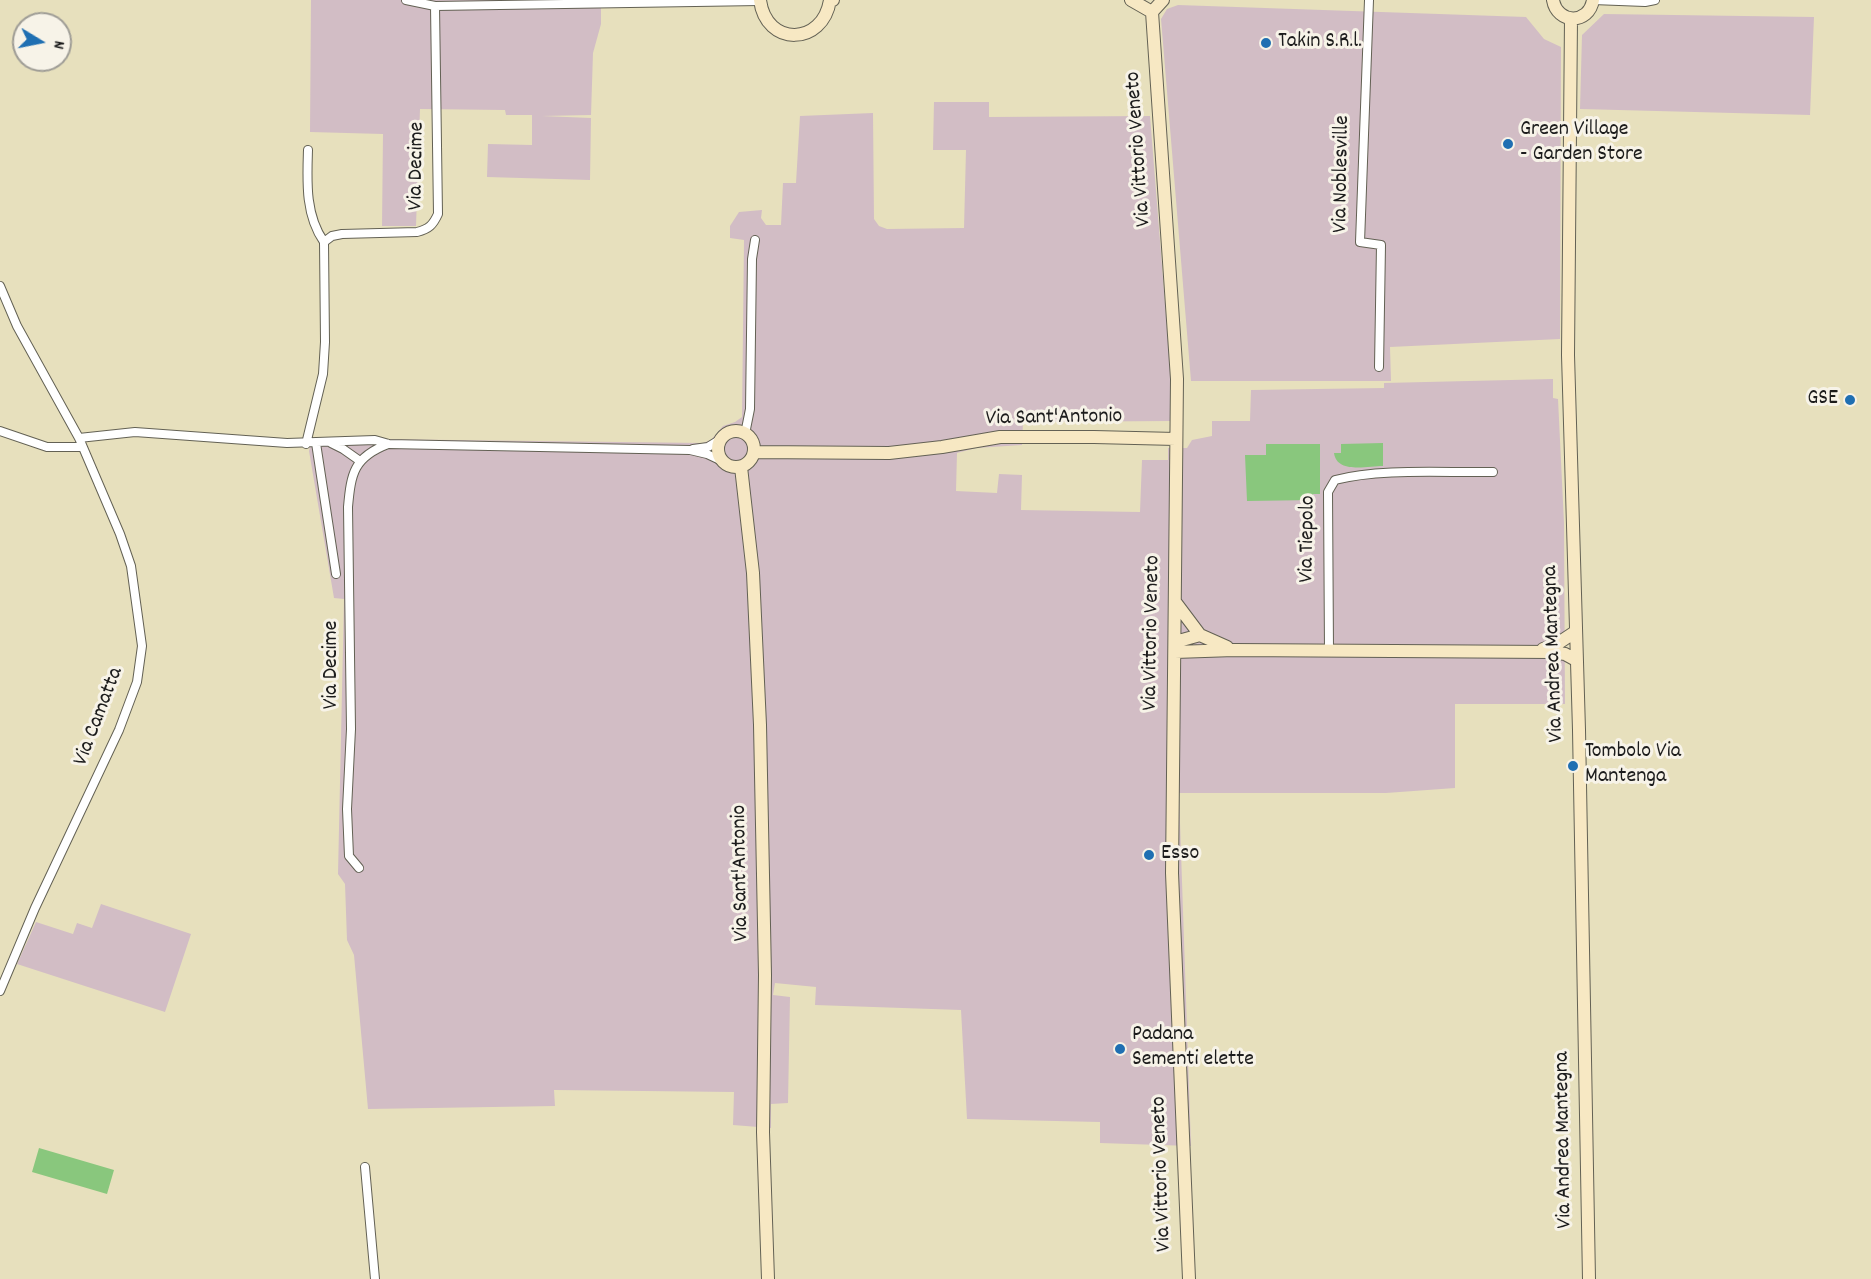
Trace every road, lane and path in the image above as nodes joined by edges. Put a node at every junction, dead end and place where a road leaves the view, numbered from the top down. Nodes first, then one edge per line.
1 (406, 0) edge
2 (832, 0) edge
3 (1131, 0) edge
4 (1163, 0) edge
5 (1370, 0) edge
6 (1553, 0) edge
7 (1593, 0) edge
8 (1655, 0) edge
9 (760, 1) edge
10 (435, 6) junction
11 (1152, 12) junction
12 (1571, 19) junction
13 (308, 150) dead end
14 (755, 240) dead end
15 (324, 242) junction
16 (0, 286) edge
17 (1379, 367) dead end
18 (0, 431) edge
19 (745, 434) junction
20 (1176, 439) junction
21 (353, 440) junction
22 (721, 440) junction
23 (81, 442) junction
24 (316, 443) junction
25 (328, 443) junction
26 (306, 444) junction
27 (389, 444) junction
28 (690, 450) junction
29 (754, 452) junction
30 (363, 458) junction
31 (724, 462) junction
32 (741, 467) junction
33 (1493, 472) dead end
34 (336, 574) dead end
35 (1176, 603) junction
36 (1575, 632) junction
37 (1200, 635) junction
38 (1175, 647) junction
39 (1234, 650) junction
40 (1329, 651) junction
41 (1570, 651) junction
42 (1197, 652) junction
43 (1173, 679) junction
44 (359, 868) dead end
45 (0, 991) edge
46 (364, 1167) dead end
47 (375, 1279) edge
48 (768, 1279) edge
49 (1189, 1279) edge
50 (1589, 1279) edge

1 - 10 street
2 - 9 main road
3 - 11 main road
4 - 11 main road
5 - 17 street, Via Noblesville
6 - 12 main road
7 - 8 street
7 - 12 main road
9 - 10 street
10 - 15 street, Via Decime
11 - 20 main road, Via Vittorio Veneto
12 - 36 main road, Via Andrea Mantegna
13 - 15 street
14 - 19 street
15 - 26 street
16 - 23 street, Via Camatta
18 - 23 street
19 - 22 main road
19 - 29 main road
20 - 29 main road, Via Sant'Antonio
20 - 35 main road, Via Vittorio Veneto
21 - 25 street
21 - 27 street
21 - 30 street
22 - 28 street
22 - 31 main road
23 - 26 street
23 - 45 street, Via Camatta
24 - 25 street
24 - 26 street
24 - 34 street
25 - 30 street
27 - 28 street
27 - 30 street
28 - 31 street
29 - 32 main road
30 - 44 street, Via Decime
31 - 32 main road
32 - 48 main road, Via Sant'Antonio
33 - 40 street, Via Tiepolo
35 - 37 main road
35 - 38 main road, Via Vittorio Veneto
36 - 41 main road, Via Andrea Mantegna
36 - 41 main road
37 - 38 main road
37 - 39 main road
38 - 42 main road
38 - 43 main road, Via Vittorio Veneto
39 - 40 main road
39 - 42 main road
40 - 41 main road
41 - 50 main road, Via Andrea Mantegna
42 - 43 main road
43 - 49 main road, Via Vittorio Veneto
46 - 47 street

